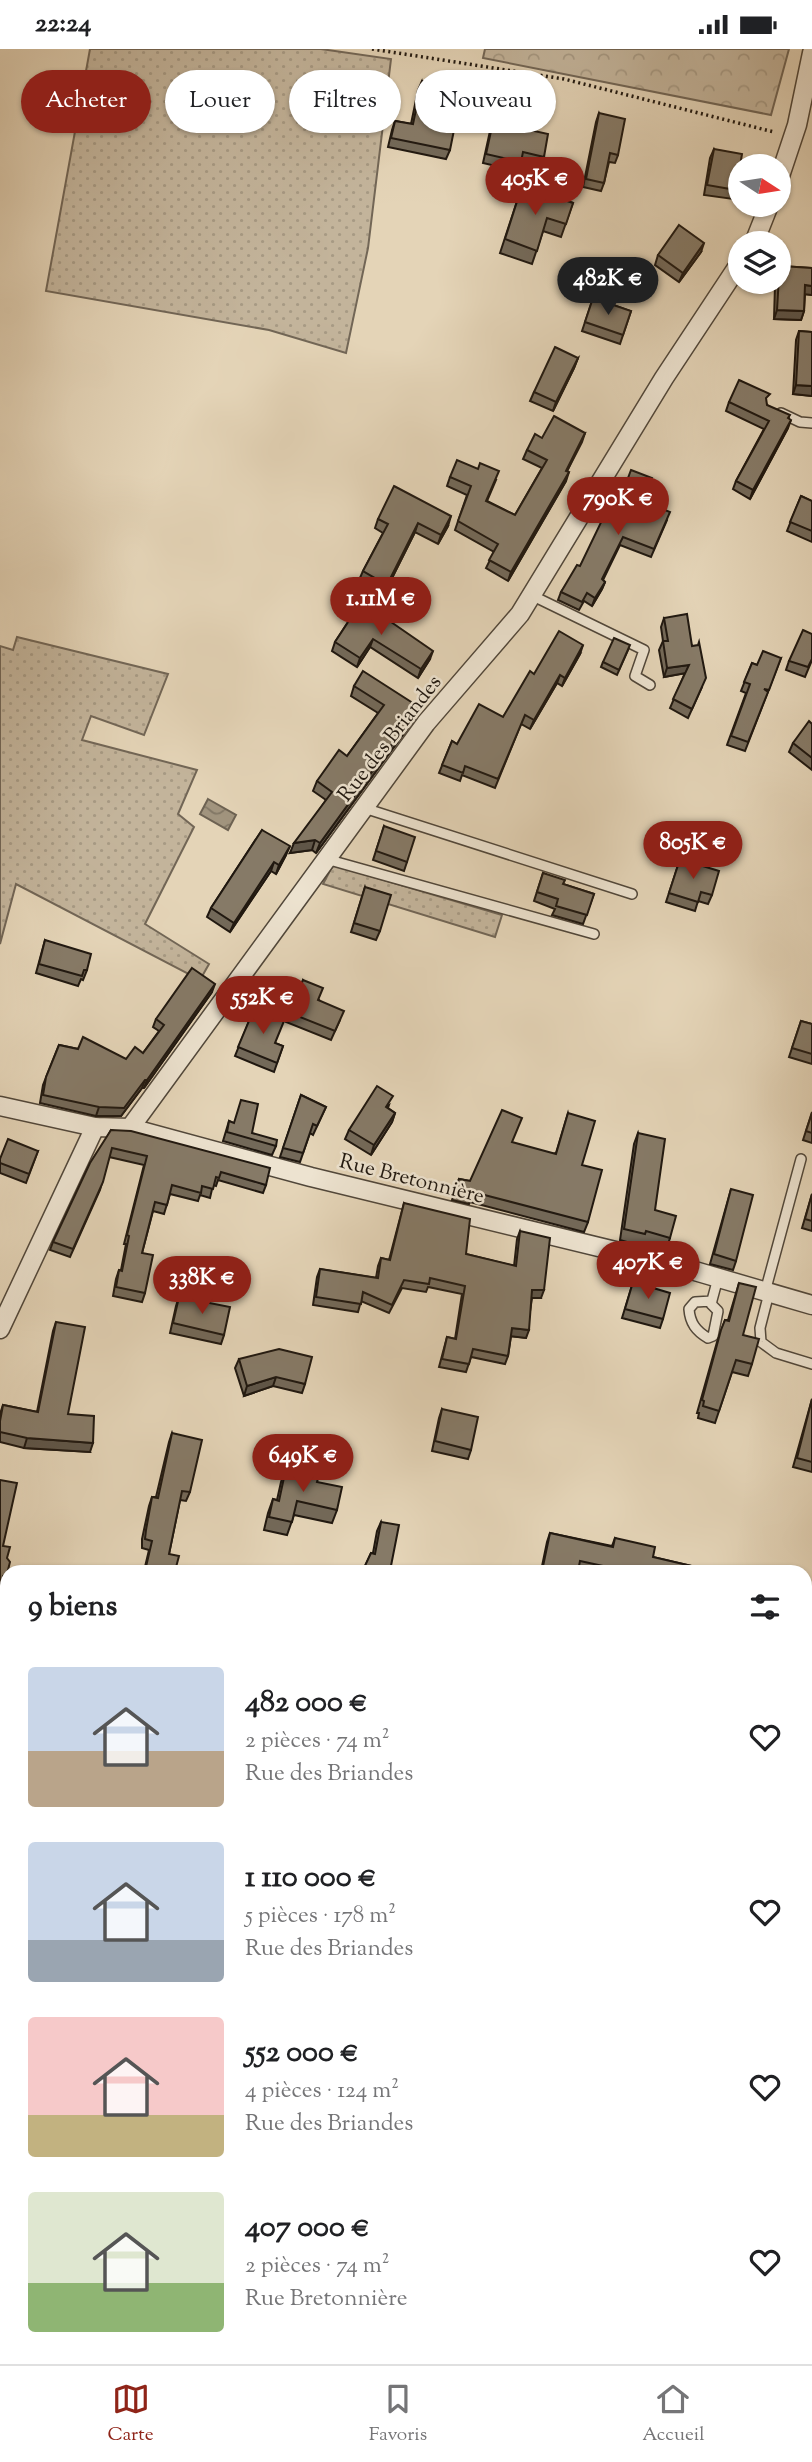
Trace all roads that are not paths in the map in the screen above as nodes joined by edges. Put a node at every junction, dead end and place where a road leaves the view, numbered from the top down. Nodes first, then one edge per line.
1 (812, 53) edge
2 (808, 87) edge
3 (801, 131) edge
4 (790, 154) edge
5 (728, 281) edge
6 (769, 409) edge
7 (812, 423) edge
8 (531, 595) junction
9 (650, 685) dead end
10 (363, 808) junction
11 (326, 859) junction
12 (632, 894) dead end
13 (594, 934) dead end
14 (0, 1106) edge
15 (95, 1127) junction
16 (130, 1128) junction
17 (801, 1159) dead end
18 (718, 1278) junction
19 (767, 1292) junction
20 (712, 1301) dead end
21 (812, 1305) edge
22 (0, 1329) edge
23 (812, 1364) edge

1 - 2 street
2 - 3 street
3 - 4 street
5 - 8 street, Rue des Briandes
6 - 7 lane
8 - 9 lane
8 - 10 street, Rue des Briandes
10 - 11 street, Rue des Briandes
10 - 12 lane
11 - 13 lane
11 - 16 street, Rue des Briandes
14 - 15 street, Rue Bretonnière
15 - 16 street, Rue Bretonnière
15 - 22 street
16 - 18 street, Rue Bretonnière
17 - 19 lane
18 - 19 street, Rue Bretonnière
18 - 20 lane
19 - 21 street, Rue Bretonnière
19 - 23 lane

